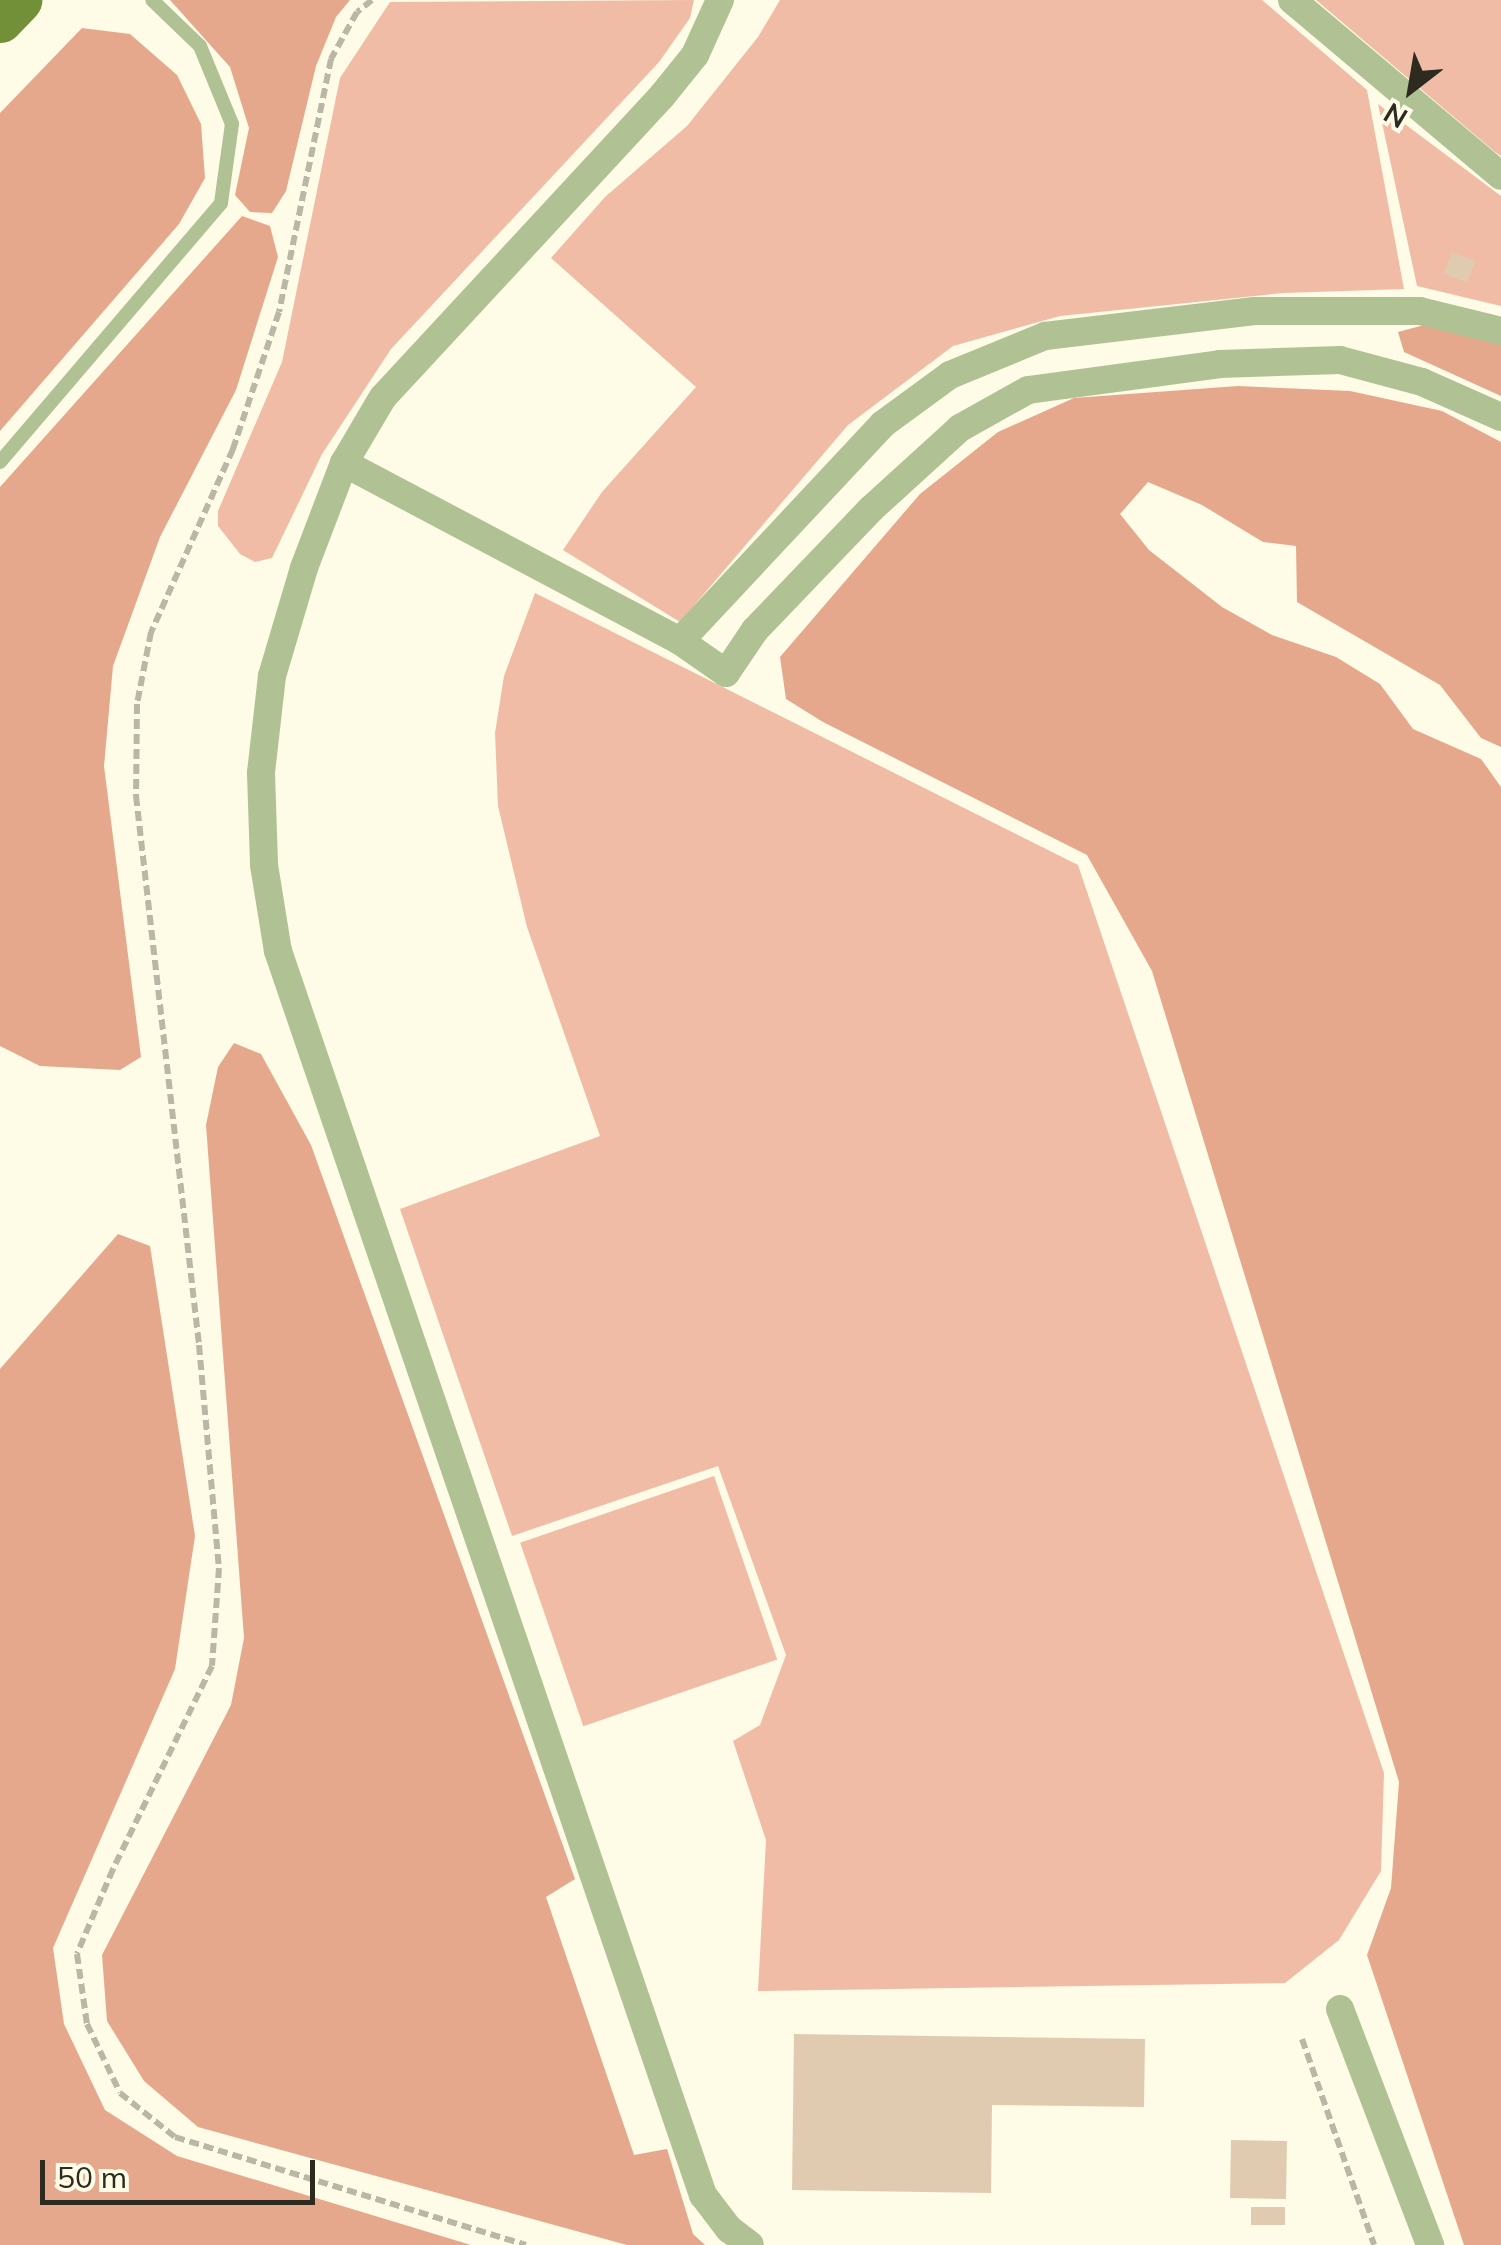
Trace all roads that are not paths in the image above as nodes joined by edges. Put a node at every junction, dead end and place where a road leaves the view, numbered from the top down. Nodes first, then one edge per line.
1 (19, 0) edge
2 (152, 0) edge
3 (720, 0) edge
4 (1292, 0) edge
5 (0, 20) edge
6 (1501, 176) edge
7 (1501, 330) edge
8 (1501, 417) edge
9 (0, 462) edge
10 (344, 463) junction
11 (680, 641) junction
12 (1340, 2009) dead end
13 (750, 2245) edge
14 (1430, 2245) edge

1 - 5 main road
2 - 9 lane
3 - 10 street
4 - 6 street
7 - 11 street
8 - 11 street
10 - 11 street
10 - 13 street
12 - 14 street

